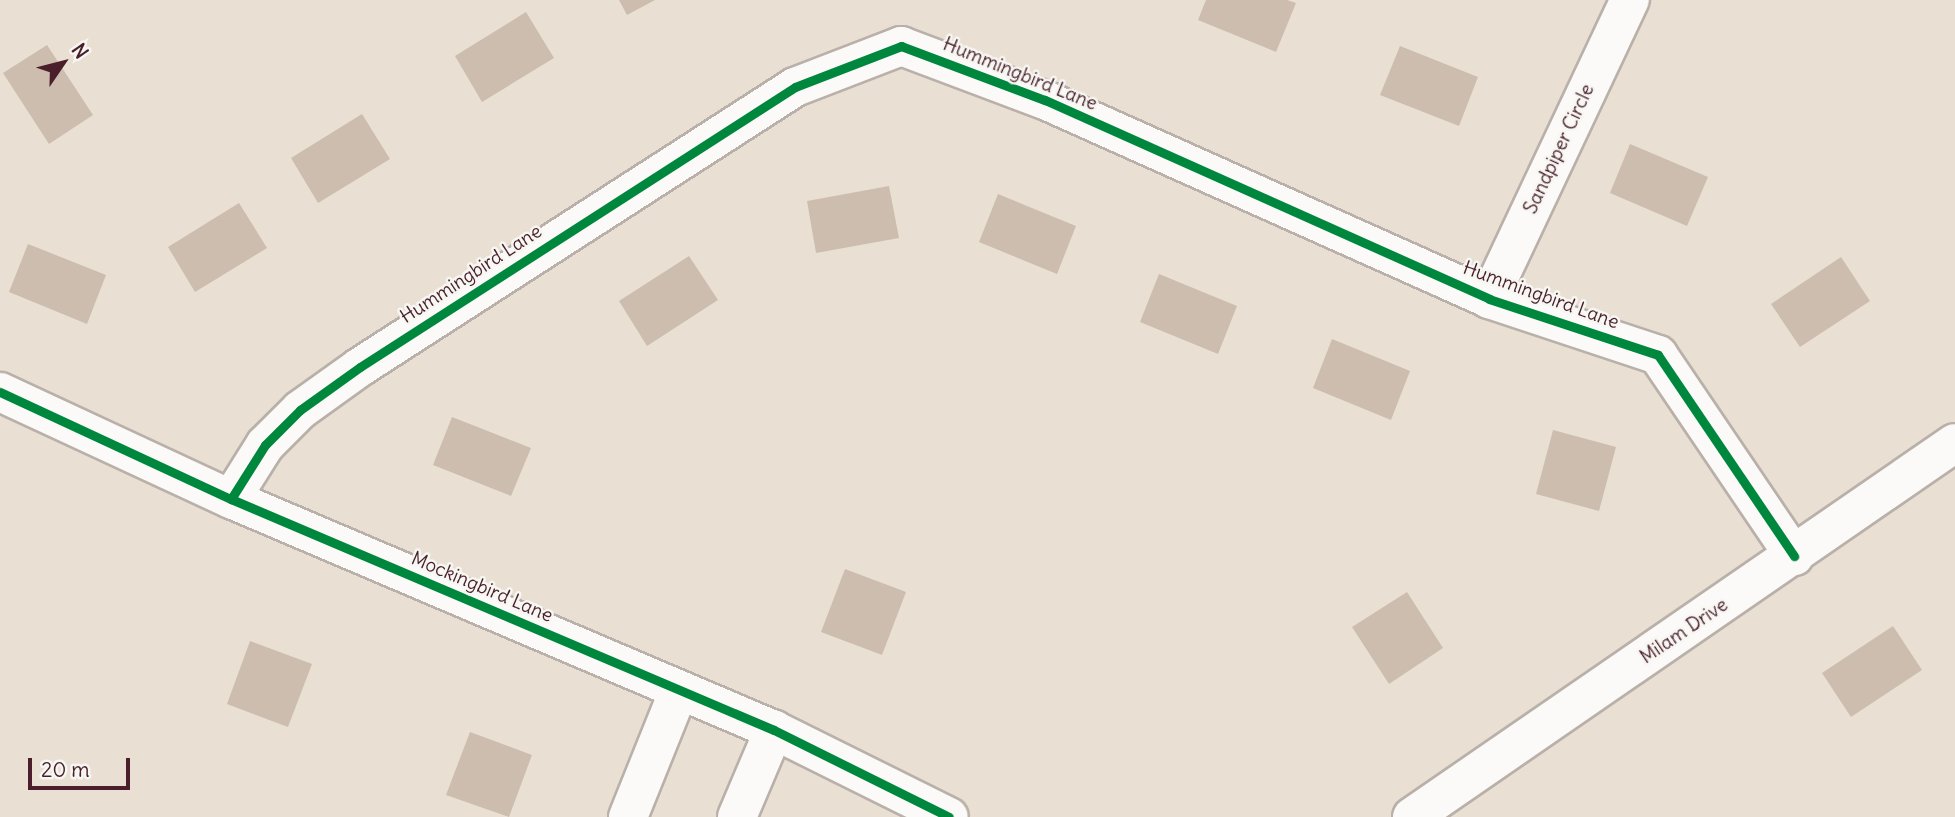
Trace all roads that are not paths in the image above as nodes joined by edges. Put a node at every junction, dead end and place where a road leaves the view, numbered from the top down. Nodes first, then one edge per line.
1 (1630, 0) edge
2 (1489, 299) junction
3 (0, 392) edge
4 (1955, 443) edge
5 (230, 499) junction
6 (1794, 556) junction
7 (679, 690) junction
8 (774, 730) junction
9 (628, 817) edge
10 (737, 817) edge
11 (949, 817) edge
12 (1412, 817) edge

1 - 2 street, Sandpiper Circle
2 - 5 street, Hummingbird Lane
2 - 6 street, Hummingbird Lane
3 - 5 street, Mockingbird Lane
4 - 6 street, Milam Drive
5 - 7 street, Mockingbird Lane
6 - 12 street, Milam Drive
7 - 8 street, Mockingbird Lane
7 - 9 street
8 - 10 street
8 - 11 street, Mockingbird Lane

